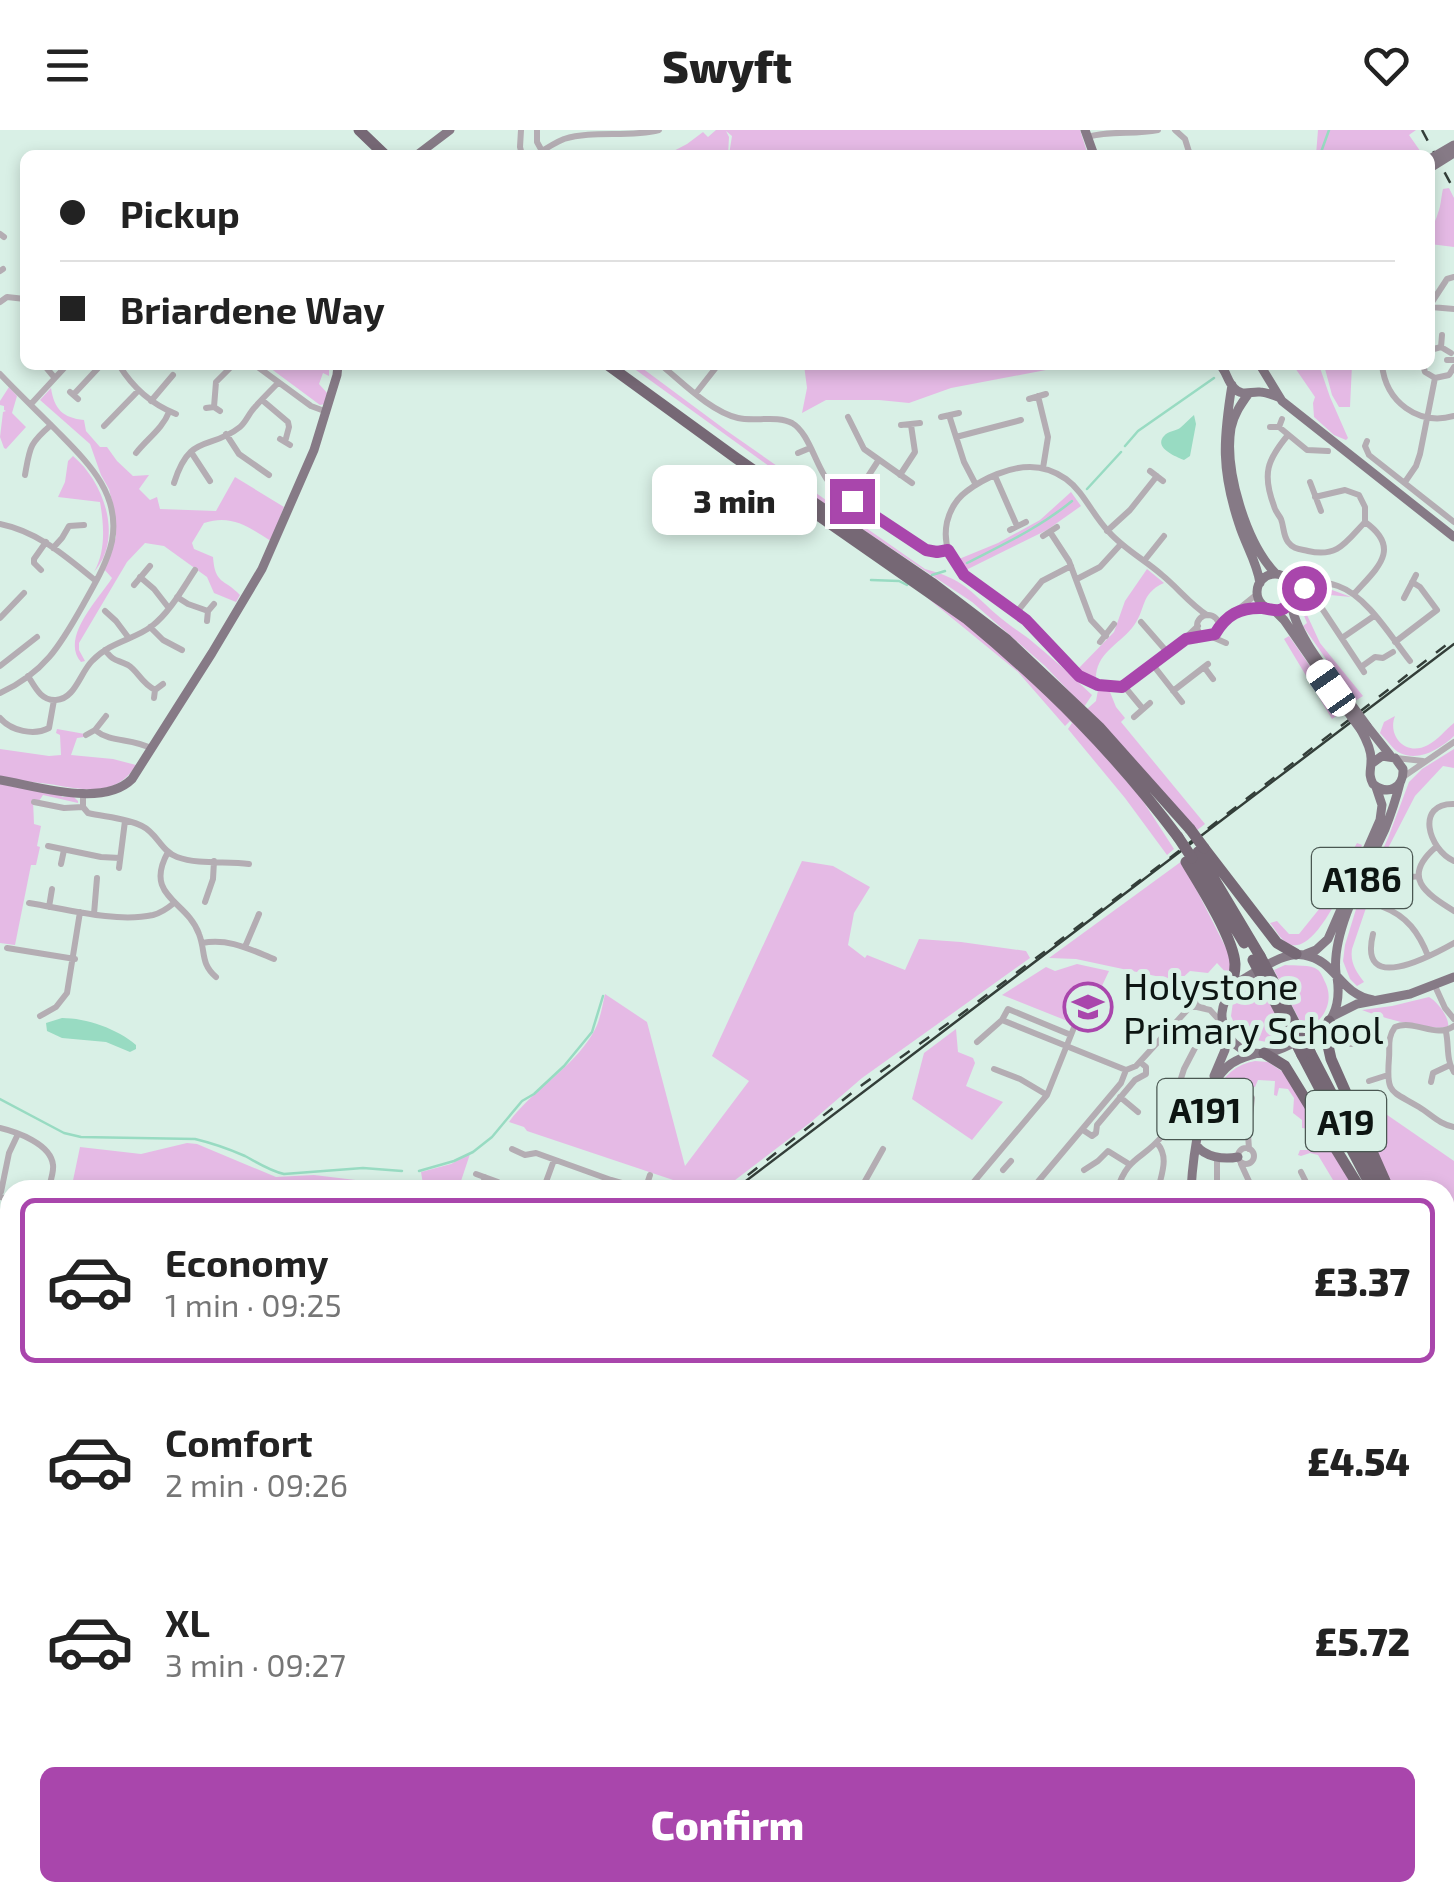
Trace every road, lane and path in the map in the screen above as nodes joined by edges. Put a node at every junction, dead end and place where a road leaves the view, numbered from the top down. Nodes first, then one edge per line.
1 (349, 130) edge
2 (359, 130) edge
3 (450, 130) edge
4 (660, 130) edge
5 (1116, 130) edge
6 (1158, 130) edge
7 (623, 131) edge
8 (1086, 133) edge
9 (369, 150) edge
10 (379, 150) edge
11 (423, 150) edge
12 (544, 150) edge
13 (1454, 276) edge
14 (1435, 297) edge
15 (1442, 335) dead end
16 (1440, 347) junction
17 (1435, 348) edge
18 (1452, 360) edge
19 (48, 370) edge
20 (62, 370) edge
21 (96, 370) edge
22 (126, 370) edge
23 (220, 370) edge
24 (228, 370) edge
25 (261, 370) edge
26 (339, 370) edge
27 (615, 370) edge
28 (626, 370) edge
29 (667, 370) edge
30 (714, 370) edge
31 (1262, 370) edge
32 (1263, 370) edge
33 (1383, 370) edge
34 (1425, 370) edge
35 (0, 374) edge
36 (174, 374) dead end
37 (224, 374) junction
38 (1231, 375) edge
39 (54, 377) junction
40 (1434, 378) junction
41 (278, 383) junction
42 (138, 390) junction
43 (1252, 392) junction
44 (696, 393) junction
45 (74, 395) dead end
46 (1038, 397) dead end
47 (1278, 397) junction
48 (262, 400) junction
49 (151, 401) junction
50 (31, 404) junction
51 (213, 408) dead end
52 (1003, 411) dead end
53 (327, 412) junction
54 (959, 413) dead end
55 (1454, 416) edge
56 (848, 417) dead end
57 (1428, 418) junction
58 (1021, 420) dead end
59 (107, 421) dead end
60 (1007, 424) junction
61 (1277, 424) dead end
62 (901, 425) dead end
63 (51, 426) junction
64 (226, 434) junction
65 (1288, 435) junction
66 (956, 437) junction
67 (1367, 441) dead end
68 (285, 442) dead end
69 (810, 448) junction
70 (1328, 450) dead end
71 (191, 452) junction
72 (798, 452) dead end
73 (135, 453) dead end
74 (28, 458) junction
75 (42, 459) dead end
76 (878, 461) junction
77 (1042, 469) junction
78 (900, 474) junction
79 (26, 475) dead end
80 (272, 476) dead end
81 (995, 476) junction
82 (1156, 476) dead end
83 (1402, 480) junction
84 (211, 482) dead end
85 (912, 482) dead end
86 (1310, 482) dead end
87 (173, 483) dead end
88 (976, 485) junction
89 (1391, 488) junction
90 (1316, 497) junction
91 (852, 501) junction
92 (1321, 512) dead end
93 (1366, 522) junction
94 (1454, 522) edge
95 (0, 524) edge
96 (84, 526) dead end
97 (1018, 526) dead end
98 (1107, 531) junction
99 (1050, 532) dead end
100 (1164, 536) dead end
101 (1454, 537) edge
102 (46, 542) junction
103 (1121, 544) junction
104 (53, 548) junction
105 (948, 550) junction
106 (1144, 561) junction
107 (150, 566) dead end
108 (1071, 566) junction
109 (41, 570) dead end
110 (191, 573) dead end
111 (1279, 575) junction
112 (140, 578) junction
113 (1077, 579) junction
114 (96, 581) junction
115 (1260, 583) junction
116 (1322, 583) junction
117 (134, 585) dead end
118 (24, 593) dead end
119 (1258, 594) junction
120 (1354, 594) junction
121 (177, 597) junction
122 (1404, 598) dead end
123 (1292, 599) junction
124 (1191, 603) junction
125 (214, 604) dead end
126 (168, 607) junction
127 (1322, 607) dead end
128 (1270, 609) junction
129 (1240, 610) junction
130 (1436, 610) junction
131 (208, 611) junction
132 (110, 612) dead end
133 (1016, 612) junction
134 (1210, 615) junction
135 (1228, 615) junction
136 (1374, 616) junction
137 (0, 618) edge
138 (1442, 618) dead end
139 (207, 620) dead end
140 (1142, 621) dead end
141 (1114, 624) dead end
142 (1198, 624) junction
143 (1219, 626) junction
144 (150, 627) junction
145 (1206, 636) junction
146 (128, 637) junction
147 (38, 638) dead end
148 (1342, 638) junction
149 (1186, 639) junction
150 (1395, 642) junction
151 (104, 650) junction
152 (184, 651) dead end
153 (1393, 652) dead end
154 (1168, 653) junction
155 (1410, 661) dead end
156 (1153, 665) junction
157 (0, 666) edge
158 (28, 676) junction
159 (1213, 679) dead end
160 (163, 684) dead end
161 (1124, 686) junction
162 (1173, 691) junction
163 (0, 693) edge
164 (54, 700) junction
165 (1182, 702) dead end
166 (1150, 703) dead end
167 (1348, 706) junction
168 (1143, 709) junction
169 (106, 716) dead end
170 (1134, 717) dead end
171 (2, 723) edge
172 (1364, 728) junction
173 (95, 730) junction
174 (86, 736) dead end
175 (1454, 742) edge
176 (152, 748) junction
177 (1393, 757) junction
178 (1424, 761) junction
179 (1371, 764) junction
180 (0, 780) edge
181 (1402, 780) junction
182 (1376, 787) junction
183 (83, 794) junction
184 (40, 801) dead end
185 (1454, 804) edge
186 (83, 807) junction
187 (124, 821) junction
188 (1181, 835) junction
189 (48, 846) dead end
190 (1436, 846) junction
191 (64, 850) junction
192 (168, 852) junction
193 (1195, 855) junction
194 (214, 861) junction
195 (1454, 861) edge
196 (61, 864) dead end
197 (249, 864) dead end
198 (1419, 876) junction
199 (97, 878) dead end
200 (52, 889) dead end
201 (209, 892) junction
202 (218, 896) dead end
203 (1454, 900) edge
204 (205, 902) dead end
205 (29, 903) dead end
206 (174, 903) junction
207 (49, 906) junction
208 (1452, 909) edge
209 (80, 912) junction
210 (94, 914) junction
211 (258, 914) dead end
212 (254, 925) junction
213 (264, 929) dead end
214 (1375, 938) dead end
215 (1454, 942) edge
216 (202, 943) junction
217 (46, 944) dead end
218 (245, 947) junction
219 (7, 948) dead end
220 (44, 954) junction
221 (1300, 954) junction
222 (1428, 956) junction
223 (75, 959) junction
224 (274, 960) dead end
225 (206, 965) junction
226 (196, 967) dead end
227 (1336, 976) junction
228 (216, 977) dead end
229 (1454, 977) edge
230 (1179, 984) dead end
231 (1435, 986) junction
232 (1230, 991) junction
233 (1373, 1000) junction
234 (1198, 1003) junction
235 (1182, 1014) junction
236 (40, 1016) dead end
237 (1331, 1019) junction
238 (1002, 1020) junction
239 (1222, 1022) junction
240 (1454, 1023) edge
241 (1075, 1025) dead end
242 (1446, 1032) junction
243 (1226, 1034) junction
244 (1071, 1035) junction
245 (975, 1043) dead end
246 (1389, 1043) junction
247 (1351, 1044) dead end
248 (1196, 1046) dead end
249 (1067, 1047) junction
250 (1306, 1053) junction
251 (1261, 1054) junction
252 (1140, 1062) junction
253 (1452, 1068) edge
254 (994, 1069) dead end
255 (1126, 1070) junction
256 (1430, 1074) dead end
257 (1388, 1075) junction
258 (1367, 1082) dead end
259 (1047, 1096) junction
260 (1120, 1097) junction
261 (1252, 1098) dead end
262 (1138, 1112) dead end
263 (1454, 1127) edge
264 (0, 1128) edge
265 (1082, 1130) junction
266 (18, 1134) junction
267 (1156, 1142) junction
268 (1196, 1144) junction
269 (882, 1148) dead end
270 (512, 1149) dead end
271 (1243, 1154) junction
272 (996, 1156) junction
273 (554, 1160) junction
274 (1217, 1161) dead end
275 (1252, 1162) junction
276 (1129, 1164) junction
277 (1007, 1165) dead end
278 (1084, 1170) dead end
279 (1301, 1172) dead end
280 (476, 1174) dead end
281 (650, 1175) dead end
282 (485, 1177) junction
283 (1247, 1177) junction
284 (5, 1180) edge
285 (50, 1180) edge
286 (484, 1180) edge
287 (493, 1180) edge
288 (548, 1180) edge
289 (611, 1180) edge
290 (648, 1180) edge
291 (865, 1180) edge
292 (975, 1180) edge
293 (1040, 1180) edge
294 (1120, 1180) edge
295 (1160, 1180) edge
296 (1189, 1180) edge
297 (1191, 1180) edge
298 (1218, 1180) edge
299 (1248, 1180) edge
300 (1305, 1180) edge
301 (1355, 1180) edge
302 (1368, 1180) edge
303 (1380, 1180) edge
304 (1382, 1180) edge

1 - 9 highway
2 - 10 highway
3 - 11 main road
4 - 7 street
5 - 6 street
5 - 8 street
7 - 12 street
13 - 14 street
15 - 16 street
16 - 17 street
16 - 18 street
18 - 40 street
19 - 39 street
20 - 39 street
21 - 45 street
22 - 42 street
23 - 37 street
24 - 37 street
25 - 41 street
26 - 53 main road
27 - 188 highway, A19
28 - 188 highway, A19
29 - 44 street
30 - 44 street
31 - 43 main road, A186
32 - 47 main road
33 - 57 street
34 - 40 street
35 - 50 street
36 - 49 street
37 - 51 street
38 - 43 main road
38 - 115 main road
39 - 50 street
40 - 57 street
41 - 48 street
41 - 53 street
42 - 49 street
42 - 59 street
43 - 47 main road
43 - 111 main road, A186
44 - 69 street
46 - 77 street
47 - 89 main road
48 - 64 street
48 - 68 street
49 - 73 street
50 - 63 street
52 - 60 street
53 - 176 main road
54 - 66 street
55 - 57 street
56 - 76 street
57 - 83 street
58 - 60 street
60 - 66 street
61 - 65 street
62 - 78 street
63 - 74 street
63 - 114 street
64 - 71 street
64 - 80 street
65 - 70 street
65 - 93 street
66 - 88 street
67 - 83 street
69 - 72 street
69 - 91 street
71 - 84 street
71 - 87 street
74 - 75 street
74 - 79 street
76 - 78 street
76 - 91 street
77 - 81 street
77 - 98 street
78 - 85 street
81 - 88 street
81 - 97 street
82 - 98 street
83 - 89 street
83 - 94 street
86 - 90 street
88 - 105 street
89 - 101 main road
90 - 92 street
90 - 93 street
91 - 105 street
93 - 120 street
95 - 102 street
96 - 104 street
98 - 103 street
99 - 108 street
100 - 106 street
102 - 104 street
102 - 109 street
103 - 106 street
103 - 113 street
104 - 114 street
105 - 133 street
106 - 124 street
107 - 112 street
108 - 113 street
108 - 133 street
110 - 121 street
111 - 115 main road
111 - 116 street
111 - 123 main road, A186
112 - 117 street
112 - 126 street
113 - 141 street
114 - 158 street
115 - 119 main road
116 - 120 street
116 - 123 street
118 - 137 street
119 - 128 main road, A186
119 - 129 street
120 - 136 street
121 - 126 street
121 - 131 street
122 - 130 street
123 - 128 main road
123 - 167 main road, A186
124 - 134 street
124 - 142 street
125 - 131 street
126 - 144 street
127 - 148 street
128 - 129 street
128 - 167 main road, A186
129 - 135 street
130 - 138 street
130 - 150 street
131 - 139 street
132 - 146 street
133 - 161 street
134 - 135 street
134 - 142 street
134 - 143 street
135 - 143 street
136 - 148 street
136 - 150 street
140 - 154 street
142 - 145 street
142 - 149 street
143 - 145 street
143 - 145 street
144 - 146 street
144 - 152 street
145 - 149 street
146 - 151 street
147 - 157 street
148 - 153 street
149 - 154 street
150 - 155 street
151 - 160 street
151 - 164 street
154 - 156 street
156 - 161 street
156 - 162 street
158 - 163 street
158 - 164 street
159 - 162 street
161 - 168 street
162 - 165 street
164 - 171 street
166 - 168 street
167 - 172 main road, A186, bridge
168 - 170 street
169 - 173 street
172 - 177 main road, A186
172 - 179 main road, A186
173 - 174 street
173 - 176 street
175 - 178 street
176 - 183 main road
177 - 178 street
177 - 179 main road
177 - 181 main road, A186
178 - 181 street
179 - 182 main road, A186
180 - 183 main road
181 - 182 main road
181 - 227 main road, A186
182 - 221 main road, A186
183 - 186 street
184 - 186 street
185 - 190 street
186 - 187 street
187 - 191 street
187 - 192 street
188 - 193 highway, A19, bridge
189 - 191 street
190 - 195 street
190 - 198 street
191 - 196 street
192 - 194 street
192 - 206 street
193 - 221 highway
193 - 232 highway
193 - 250 highway, A19, bridge
194 - 197 street
194 - 201 street
198 - 208 street
198 - 222 street
199 - 210 street
200 - 207 street
201 - 202 street
201 - 204 street
203 - 208 street
205 - 207 street
206 - 210 street
206 - 216 street
207 - 209 street
209 - 210 street
209 - 223 street
211 - 212 street
212 - 213 street
212 - 218 street
214 - 222 street
215 - 222 street
216 - 218 street
216 - 225 street
217 - 220 street
218 - 224 street
219 - 220 street
220 - 223 street
221 - 227 main road
221 - 232 main road
223 - 236 street
225 - 226 street
225 - 228 street
227 - 233 main road
227 - 237 main road
229 - 231 main road
230 - 234 street
231 - 233 main road
231 - 240 street
232 - 234 street
232 - 239 main road
233 - 237 main road
234 - 235 street
235 - 239 street
235 - 252 street
237 - 251 main road
237 - 304 highway
238 - 244 street
238 - 245 street
238 - 249 street
239 - 243 main road
240 - 242 street
241 - 244 street
242 - 246 street
242 - 253 street
243 - 251 main road
243 - 296 main road, A191
244 - 249 street
246 - 247 street
246 - 257 street
248 - 267 street
249 - 255 street
249 - 259 street
250 - 302 highway, A19
250 - 303 highway, A19
251 - 268 main road, A191
251 - 301 highway
252 - 255 street
252 - 260 street
253 - 256 street
254 - 259 street
255 - 265 street
257 - 258 street
257 - 263 street
259 - 272 street
260 - 262 street
260 - 265 street
261 - 271 street
264 - 266 street
265 - 293 street
266 - 284 street
266 - 285 street
267 - 276 street
267 - 295 street
268 - 271 main road
268 - 297 main road, A191
269 - 291 street
270 - 273 street
271 - 275 street
271 - 275 street
271 - 283 street
272 - 277 street
272 - 292 street
273 - 288 street
273 - 289 street
274 - 298 street
275 - 283 street
276 - 278 street
276 - 294 street
279 - 300 street
280 - 282 street
281 - 290 street
282 - 286 street
282 - 287 street
283 - 299 street

